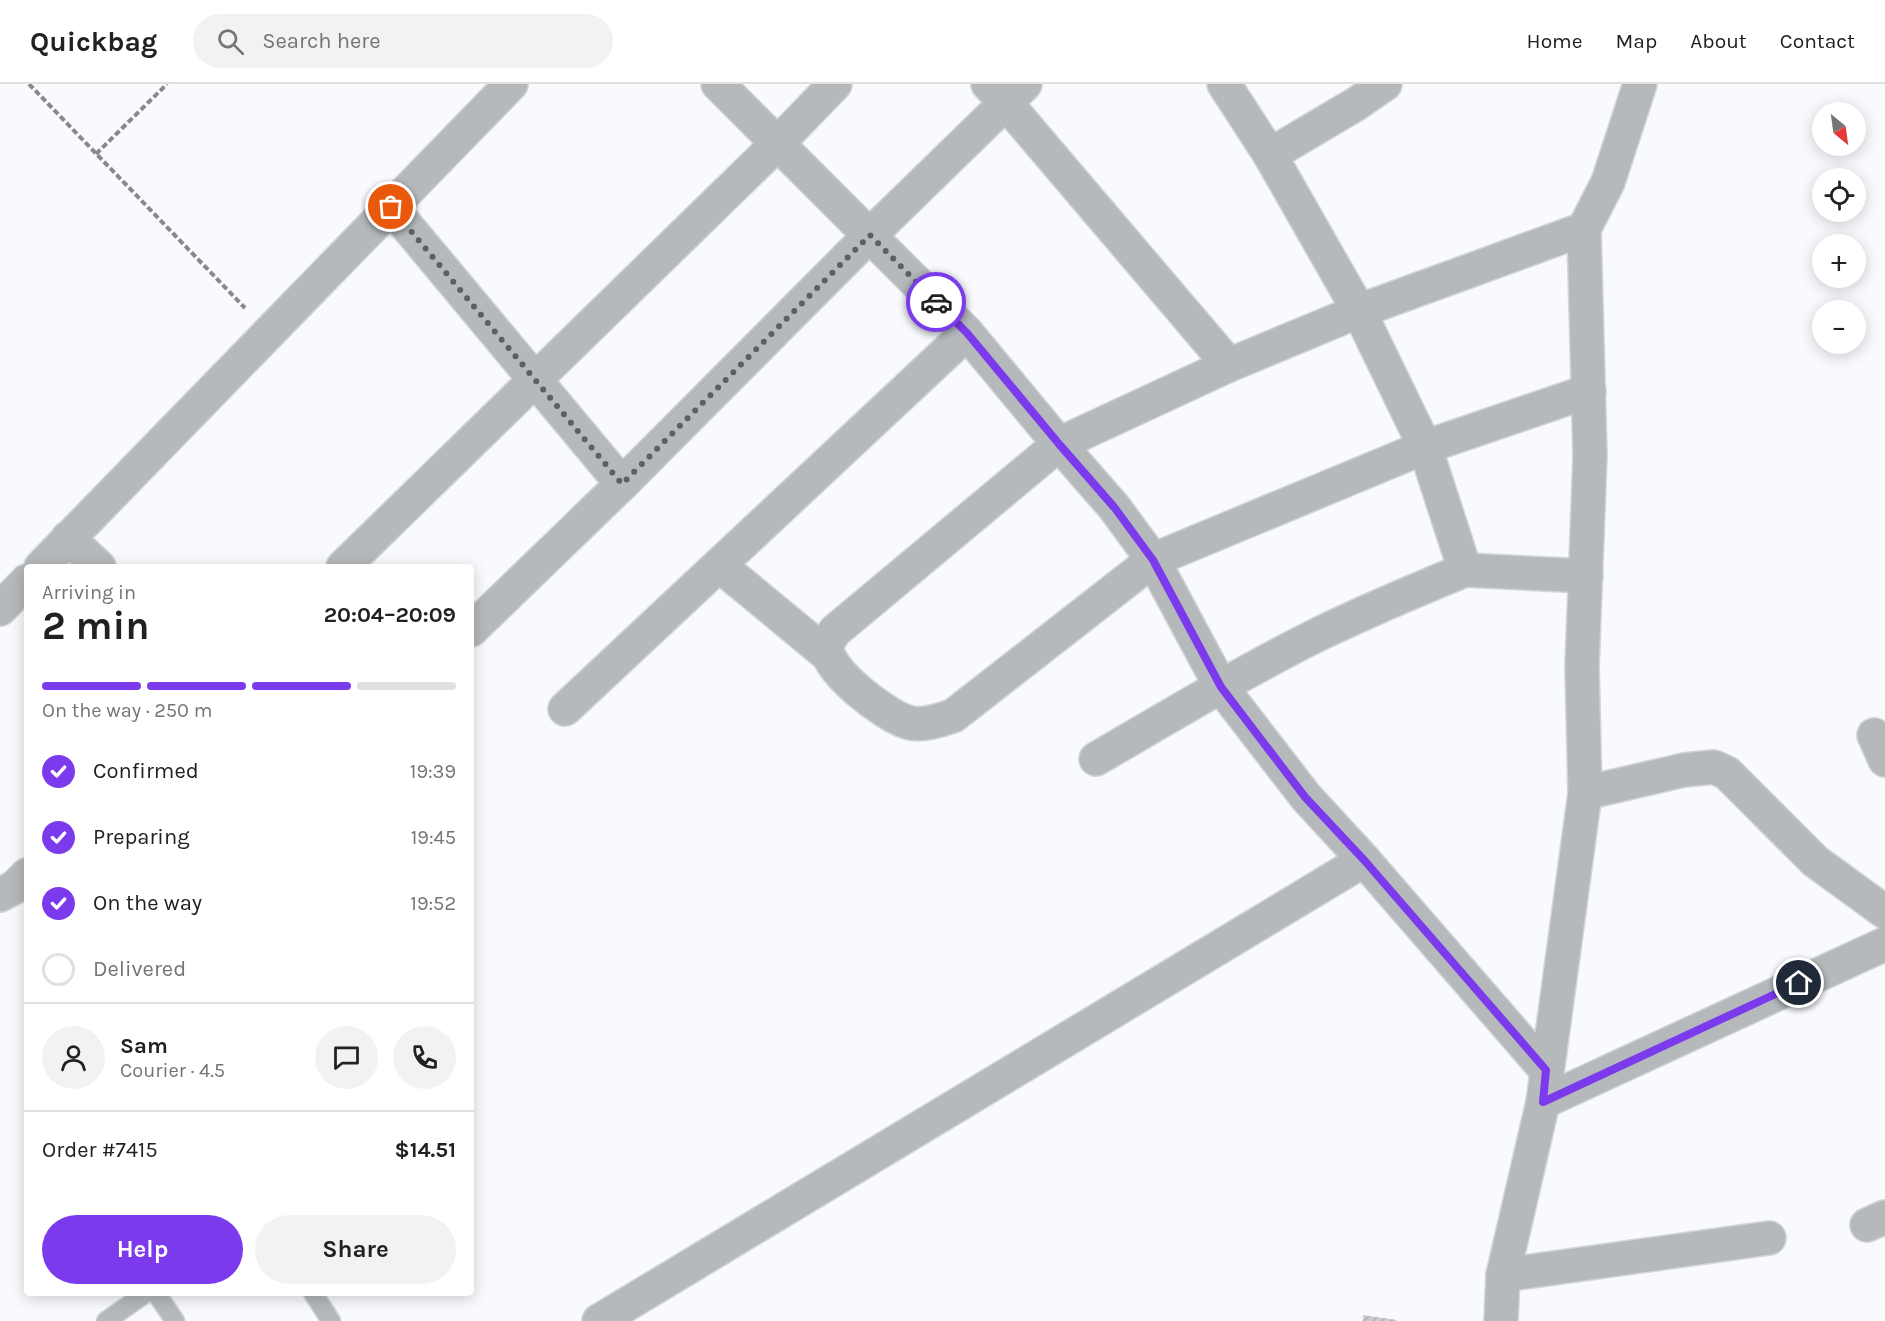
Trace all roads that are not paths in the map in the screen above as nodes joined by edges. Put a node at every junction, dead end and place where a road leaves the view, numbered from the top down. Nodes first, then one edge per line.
1 (511, 84) edge
2 (718, 84) edge
3 (835, 84) edge
4 (1224, 84) edge
5 (1385, 84) edge
6 (1640, 84) edge
7 (1006, 90) edge
8 (778, 143) junction
9 (1270, 155) junction
10 (391, 207) junction
11 (1584, 229) junction
12 (870, 235) junction
13 (1359, 311) junction
14 (967, 333) junction
15 (1229, 365) junction
16 (537, 379) junction
17 (1589, 391) junction
18 (1059, 444) junction
19 (1425, 447) junction
20 (622, 484) junction
21 (68, 538) junction
22 (1153, 560) junction
23 (43, 564) edge
24 (96, 564) edge
25 (346, 564) edge
26 (719, 565) junction
27 (1465, 570) junction
28 (1586, 576) junction
29 (24, 584) edge
30 (0, 609) edge
31 (474, 627) edge
32 (828, 655) junction
33 (1221, 687) junction
34 (565, 710) dead end
35 (1096, 759) dead end
36 (1586, 793) junction
37 (1364, 860) junction
38 (24, 878) edge
39 (0, 895) edge
40 (1885, 912) edge
41 (1885, 944) edge
42 (1546, 1070) junction
43 (1543, 1102) junction
44 (1769, 1238) dead end
45 (1503, 1275) junction
46 (142, 1296) edge
47 (158, 1296) edge
48 (315, 1296) edge
49 (106, 1321) edge
50 (175, 1321) edge
51 (331, 1321) edge
52 (599, 1321) edge
53 (1501, 1321) edge

1 - 10 street
2 - 8 street
3 - 8 street
4 - 9 street
5 - 9 street
6 - 11 street
7 - 12 street
7 - 15 street
8 - 12 street
8 - 16 street
9 - 13 street
10 - 16 street
10 - 21 street
11 - 13 street
11 - 17 street
12 - 14 street
12 - 20 street
13 - 15 street
13 - 19 street
14 - 18 street
14 - 26 street
15 - 18 street
16 - 20 street
16 - 25 street
17 - 19 street
17 - 28 street
18 - 22 street
18 - 32 street
19 - 22 street
19 - 27 street
20 - 31 street
21 - 23 street
21 - 24 street
22 - 32 street
22 - 33 street
26 - 32 street
26 - 34 street
27 - 28 street
27 - 33 street
28 - 36 street
29 - 30 street
33 - 35 street
33 - 37 street
36 - 40 street
36 - 42 street
37 - 42 street
37 - 52 street
38 - 39 street
41 - 43 street
42 - 43 street
43 - 45 street
44 - 45 street
45 - 53 street
46 - 49 lane
47 - 50 lane
48 - 51 lane

